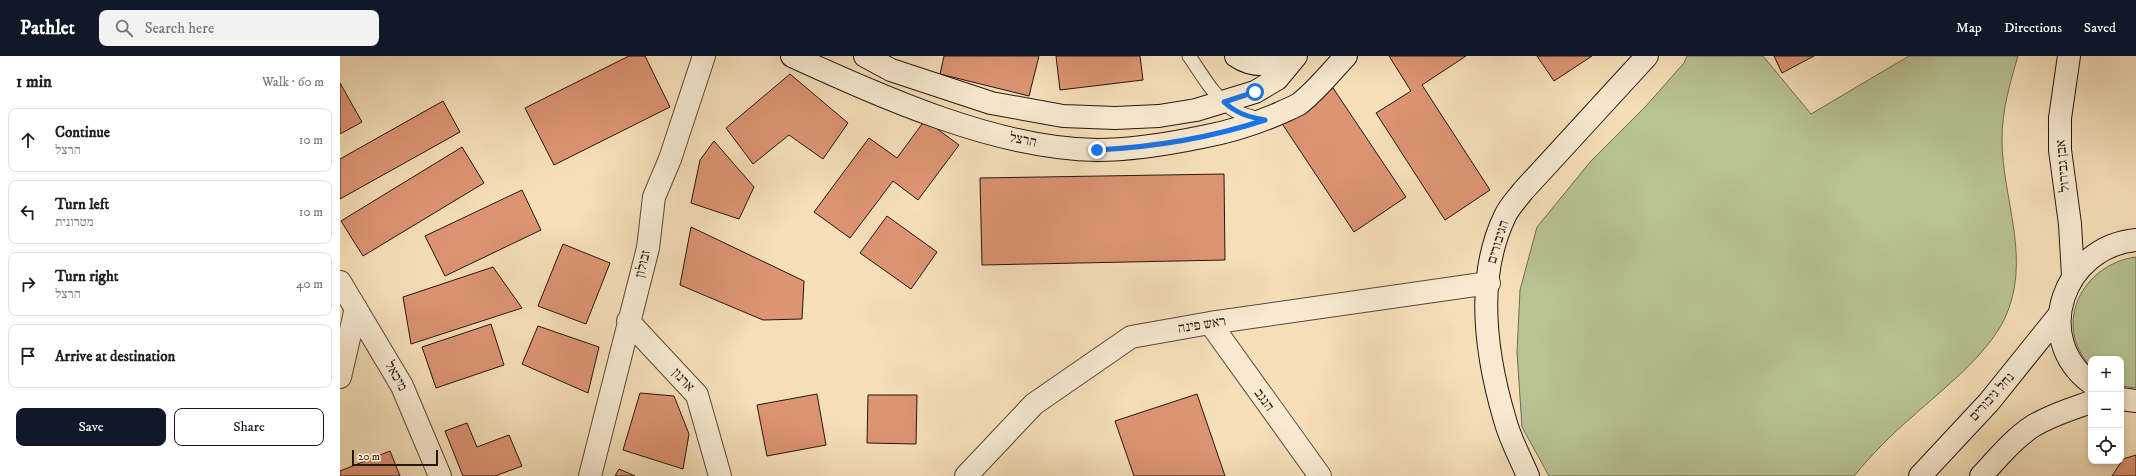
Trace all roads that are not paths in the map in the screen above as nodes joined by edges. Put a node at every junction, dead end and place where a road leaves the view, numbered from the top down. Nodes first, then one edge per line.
1 (704, 56) edge
2 (792, 56) edge
3 (866, 56) edge
4 (1189, 56) edge
5 (1236, 56) edge
6 (1295, 56) edge
7 (1346, 56) edge
8 (1647, 56) edge
9 (2069, 56) edge
10 (1224, 102) junction
11 (1265, 120) junction
12 (2136, 240) edge
13 (2073, 276) junction
14 (340, 282) edge
15 (1489, 283) junction
16 (356, 308) junction
17 (2060, 315) junction
18 (628, 321) junction
19 (1210, 323) junction
20 (340, 377) edge
21 (2088, 381) edge
22 (2124, 399) edge
23 (2136, 401) edge
24 (2088, 403) edge
25 (440, 476) edge
26 (590, 476) edge
27 (720, 476) edge
28 (966, 476) edge
29 (1320, 476) edge
30 (1528, 476) edge
31 (1920, 476) edge
32 (1981, 476) edge

1 - 18 street, זבולון
2 - 11 street, הרצל
3 - 10 street
4 - 10 lane
5 - 6 street
6 - 10 street
7 - 11 street
8 - 15 street, הגיבורים
9 - 13 street, אבן גבירול
10 - 11 lane
12 - 13 street
13 - 17 street
14 - 16 street, מיכאל
15 - 19 street, ראש פינה
15 - 30 street, הגיבורים
16 - 20 street
16 - 25 street, מיכאל
17 - 21 street
17 - 31 street, נחל גיבורים
18 - 26 street, זבולון
18 - 27 street, ארנון
19 - 28 street, ראש פינה
19 - 29 street, הנגב
22 - 23 street
24 - 32 street

